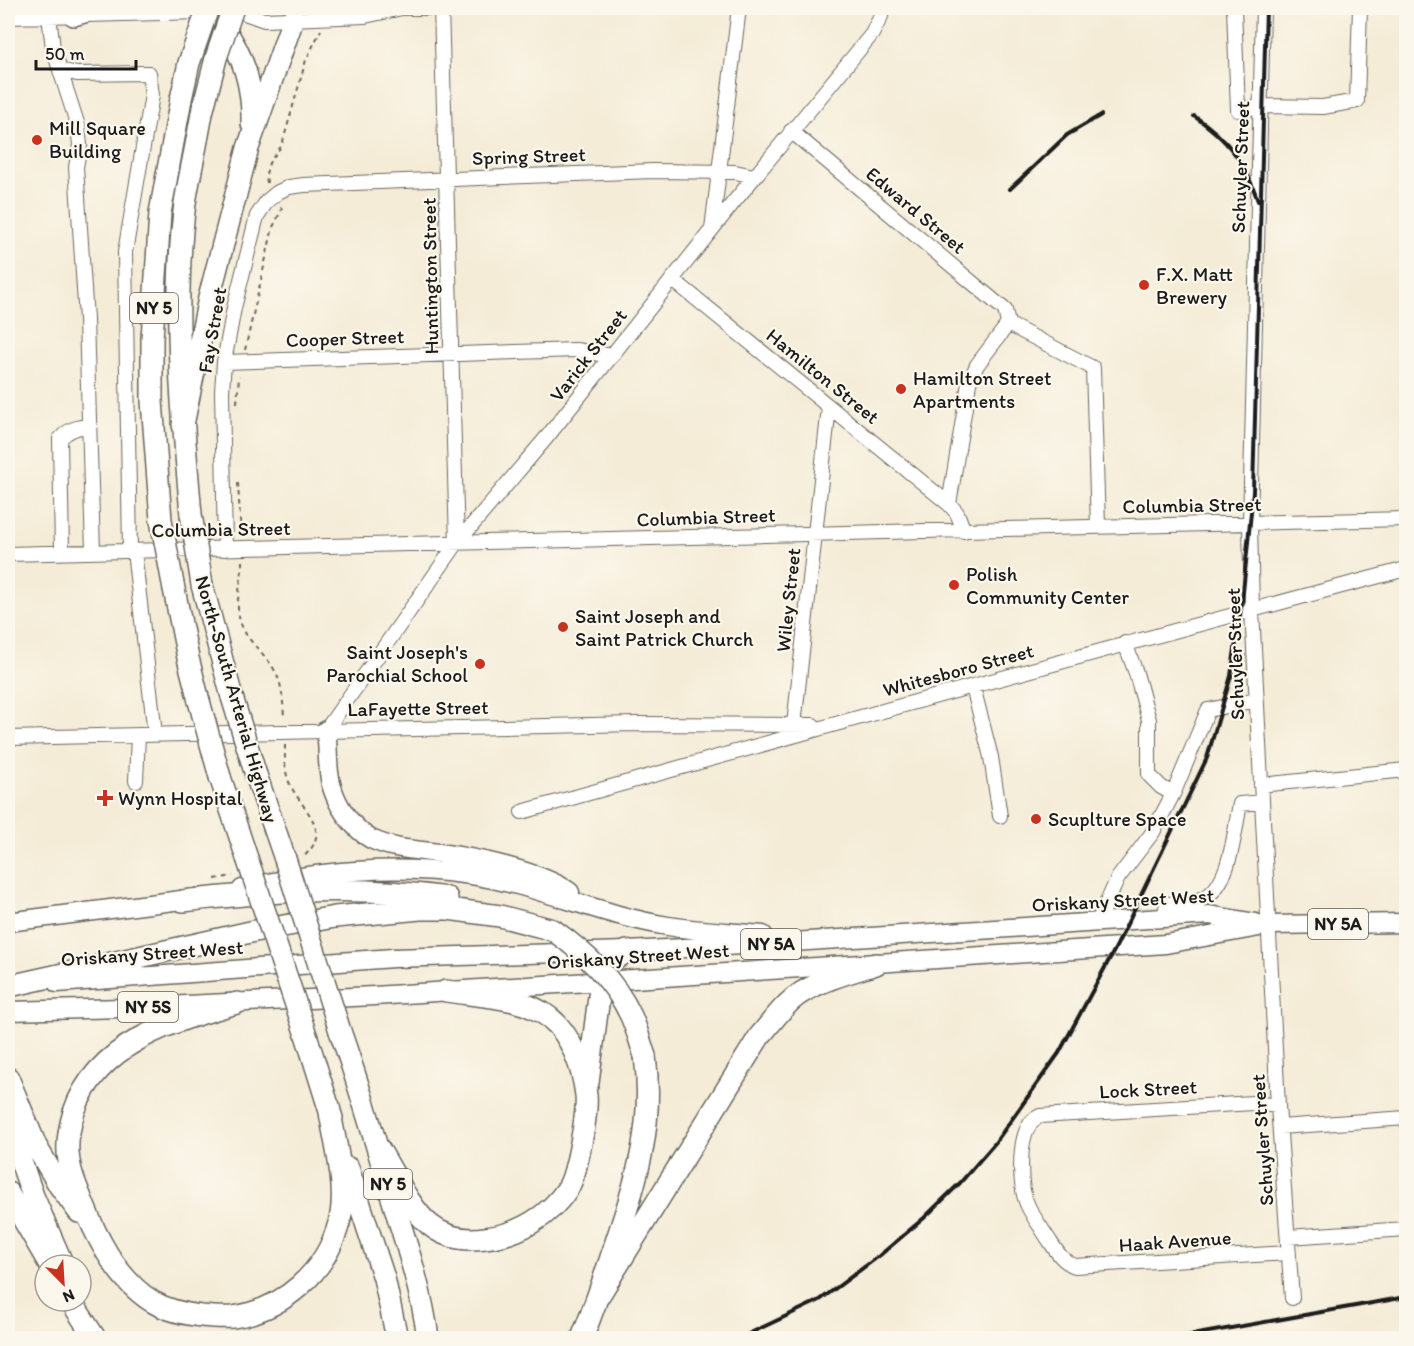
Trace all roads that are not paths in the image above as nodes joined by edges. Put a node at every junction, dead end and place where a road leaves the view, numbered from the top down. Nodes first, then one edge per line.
1 (98, 8) edge
2 (402, 8) edge
3 (443, 8) edge
4 (739, 8) edge
5 (882, 8) edge
6 (1234, 8) edge
7 (1263, 8) edge
8 (1360, 8) edge
9 (224, 9) edge
10 (295, 13) edge
11 (13, 14) edge
12 (74, 15) junction
13 (49, 16) junction
14 (60, 70) junction
15 (1261, 106) junction
16 (791, 131) junction
17 (248, 148) junction
18 (718, 171) junction
19 (754, 176) junction
20 (447, 178) junction
21 (304, 185) joint
22 (712, 229) junction
23 (672, 279) junction
24 (1008, 324) junction
25 (451, 353) junction
26 (612, 356) junction
27 (224, 362) junction
28 (829, 407) junction
29 (183, 425) junction
30 (90, 426) junction
31 (949, 504) junction
32 (1407, 519) edge
33 (1250, 523) junction
34 (1098, 526) junction
35 (964, 531) junction
36 (815, 534) junction
37 (457, 543) junction
38 (225, 549) junction
39 (132, 551) junction
40 (93, 552) junction
41 (62, 553) junction
42 (8, 554) edge
43 (1407, 568) edge
44 (1252, 610) junction
45 (1125, 643) junction
46 (973, 687) junction
47 (1256, 700) junction
48 (830, 724) junction
49 (794, 725) junction
50 (326, 730) junction
51 (155, 734) junction
52 (138, 735) junction
53 (8, 738) edge
54 (1407, 770) edge
55 (136, 782) dead end
56 (1261, 785) junction
57 (1173, 794) junction
58 (1262, 802) junction
59 (522, 812) dead end
60 (1000, 816) dead end
61 (183, 901) junction
62 (592, 906) junction
63 (1165, 911) junction
64 (8, 922) edge
65 (1098, 922) junction
66 (1407, 923) edge
67 (1270, 925) junction
68 (553, 930) junction
69 (819, 941) junction
70 (627, 951) junction
71 (876, 964) junction
72 (272, 966) joint
73 (601, 981) junction
74 (11, 985) edge
75 (446, 991) junction
76 (288, 1000) joint
77 (237, 1003) junction
78 (8, 1011) edge
79 (8, 1078) edge
80 (587, 1096) junction
81 (329, 1106) junction
82 (1278, 1106) junction
83 (1407, 1118) edge
84 (8, 1124) edge
85 (1280, 1127) junction
86 (379, 1149) junction
87 (8, 1193) edge
88 (1407, 1229) edge
89 (97, 1237) junction
90 (1288, 1237) junction
91 (43, 1253) edge
92 (58, 1253) edge
93 (1289, 1253) junction
94 (1064, 1263) joint
95 (598, 1297) junction
96 (1292, 1298) dead end
97 (79, 1313) edge
98 (84, 1313) edge
99 (95, 1338) edge
100 (397, 1338) edge
101 (428, 1338) edge
102 (582, 1338) edge

1 - 12 highway
2 - 3 street
2 - 10 street
3 - 20 street, Huntington Street
4 - 18 street
5 - 16 street, Varick Street
6 - 15 street
7 - 15 street, Schuyler Street
8 - 15 street
9 - 10 street
9 - 12 street
9 - 17 highway
9 - 29 highway, North-South Arterial Highway / NY 5, bridge
9 - 81 highway, North-South Arterial Highway / NY 5, bridge
10 - 17 highway
11 - 13 street
12 - 13 street
13 - 14 street
14 - 30 street
14 - 39 street
15 - 33 street, Schuyler Street
16 - 19 street, Varick Street
16 - 24 street, Edward Street
17 - 29 highway
18 - 19 street, Spring Street
18 - 20 street, Spring Street
18 - 22 street
19 - 22 street, Varick Street
20 - 21 street, Spring Street
20 - 25 street, Huntington Street
21 - 27 street, Fay Street
22 - 23 street, Varick Street
23 - 26 street, Varick Street
23 - 28 street, Hamilton Street
24 - 31 street
24 - 34 street
25 - 26 street, Cooper Street
25 - 27 street, Cooper Street
25 - 37 street, Huntington Street
26 - 37 street, Varick Street
27 - 38 street, Fay Street
28 - 31 street, Hamilton Street
28 - 36 street, Wiley Street
29 - 86 highway, North-South Arterial Highway / NY 5, bridge
30 - 40 street
30 - 41 street
31 - 35 street
32 - 33 street, Columbia Street
33 - 34 street, Columbia Street
33 - 44 street, Schuyler Street
34 - 35 street, Columbia Street
35 - 36 street, Columbia Street
36 - 37 street, Columbia Street
36 - 49 street, Wiley Street
37 - 38 street, Columbia Street
37 - 50 street, Varick Street
38 - 39 street, Columbia Street
39 - 40 street, Columbia Street
39 - 51 street
40 - 41 street, Columbia Street
41 - 42 street, Columbia Street
43 - 44 street, Whitesboro Street
44 - 45 street, Whitesboro Street
44 - 47 street, Schuyler Street
45 - 46 street, Whitesboro Street
45 - 57 street
46 - 48 street, Whitesboro Street
46 - 60 street
47 - 56 street, Schuyler Street
47 - 57 street
48 - 49 street, LaFayette Street
48 - 59 street, Whitesboro Street
49 - 50 street, LaFayette Street
50 - 51 street, LaFayette Street
50 - 62 main road
51 - 52 street, LaFayette Street
52 - 53 street, LaFayette Street
52 - 55 street
54 - 56 street
56 - 58 street, Schuyler Street
57 - 65 street
58 - 63 street
58 - 67 street, Schuyler Street
61 - 62 main road
61 - 64 main road
61 - 68 highway
62 - 69 main road
63 - 65 main road, Oriskany Street West / NY 5A
63 - 67 main road, Oriskany Street West / NY 5A
65 - 69 main road, Oriskany Street West / NY 5A
66 - 67 main road, Oriskany Street West / NY 5A
67 - 71 main road, Oriskany Street West / NY 5A
67 - 82 street, Schuyler Street
68 - 74 highway
68 - 95 highway, bridge
69 - 70 main road, Oriskany Street West / NY 5A
70 - 72 main road, Oriskany Street West / NY 5A
70 - 73 highway
71 - 73 main road, Oriskany Street West / NY 5A
71 - 95 highway
72 - 74 main road, Oriskany Street West / NY 5S
73 - 75 main road, Oriskany Street West / NY 5A
73 - 80 highway
75 - 76 main road, Oriskany Street West / NY 5A
75 - 80 highway
76 - 77 main road, Oriskany Street West / NY 5S
77 - 78 main road, Oriskany Street West / NY 5S
77 - 89 highway
79 - 89 highway
80 - 86 highway
81 - 89 highway
81 - 100 highway, North-South Arterial Highway / NY 5
82 - 85 street, Schuyler Street
82 - 94 street, Lock Street
83 - 85 street
84 - 92 highway
85 - 90 street, Schuyler Street
86 - 101 highway, North-South Arterial Highway / NY 5
87 - 91 highway
88 - 90 street
90 - 93 street, Schuyler Street
93 - 94 street, Haak Avenue
93 - 96 street, Schuyler Street
95 - 102 highway
97 - 99 highway
98 - 99 highway

